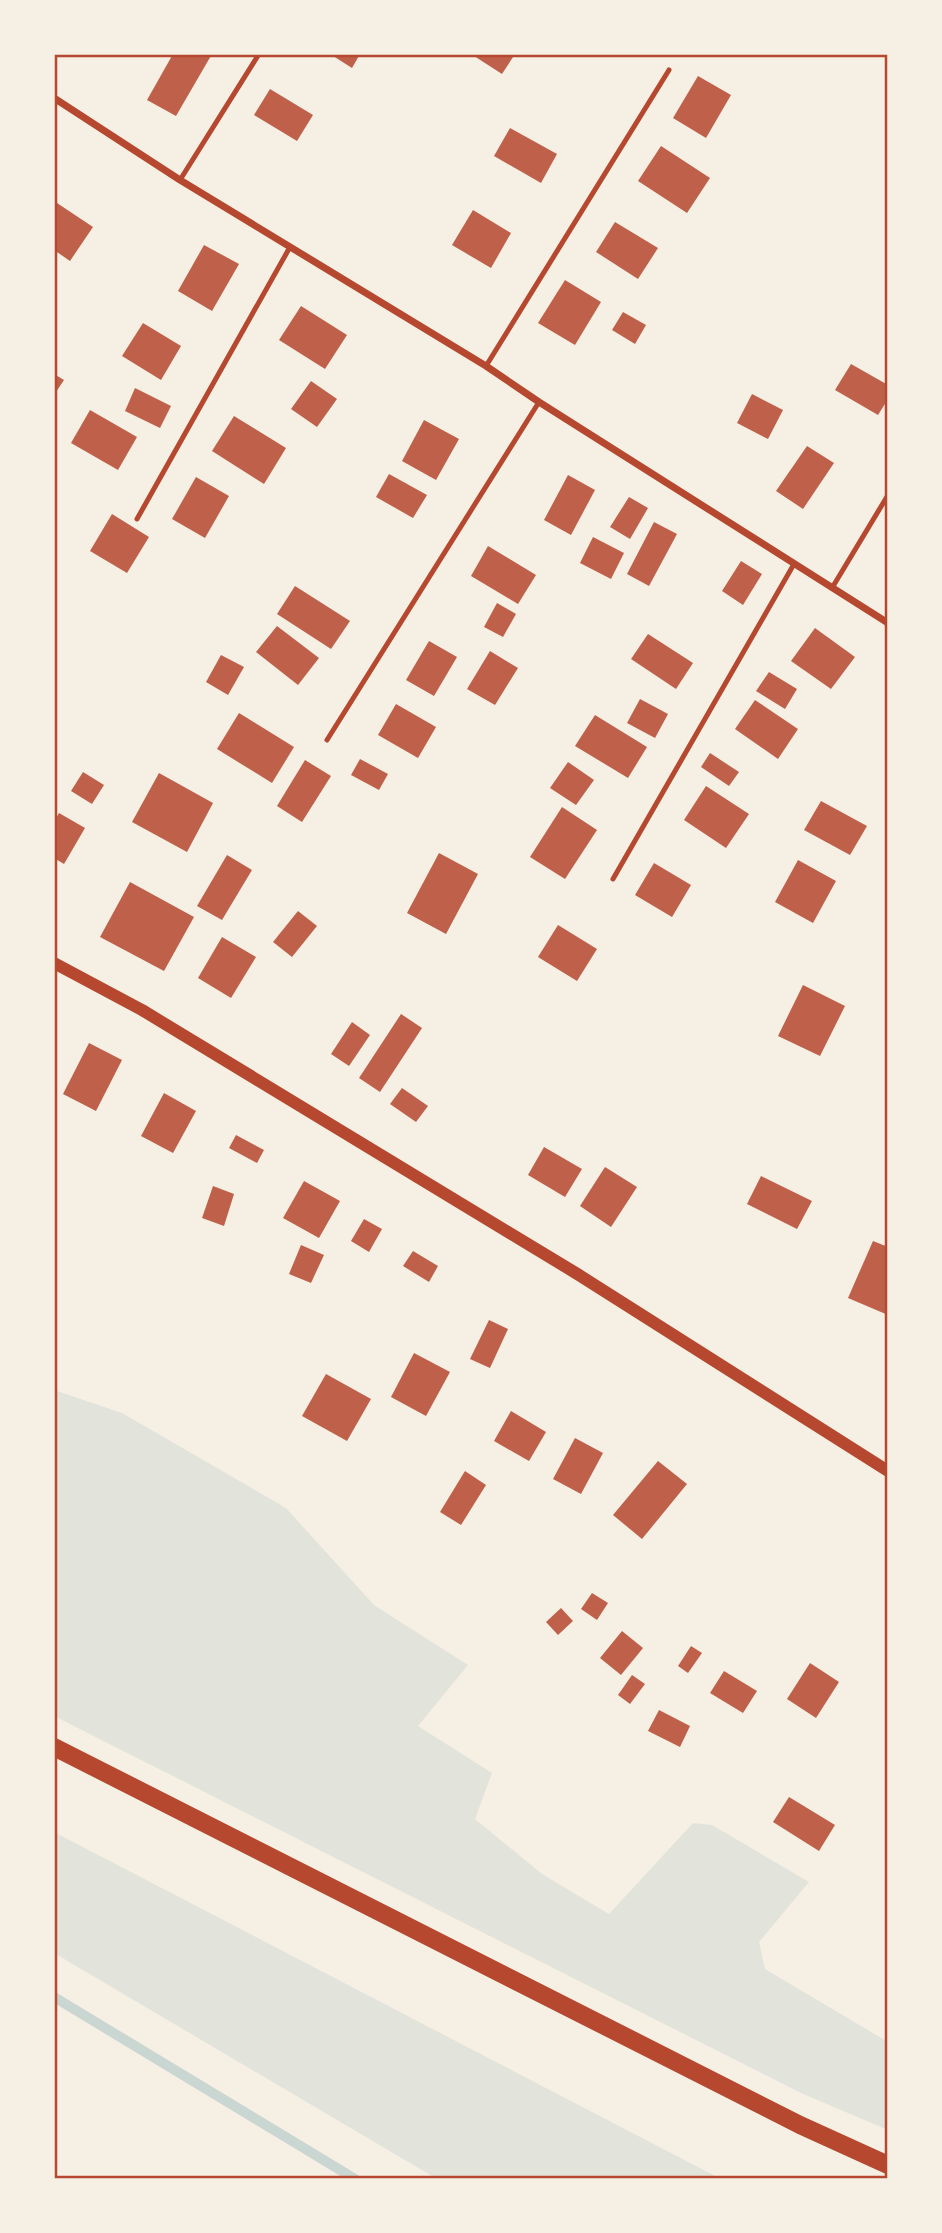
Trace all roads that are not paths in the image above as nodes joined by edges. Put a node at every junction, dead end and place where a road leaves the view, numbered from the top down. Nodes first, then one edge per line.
1 (259, 54) edge
2 (669, 70) dead end
3 (54, 98) edge
4 (180, 180) junction
5 (290, 247) junction
6 (486, 366) junction
7 (538, 402) junction
8 (888, 495) edge
9 (137, 519) dead end
10 (794, 564) junction
11 (832, 588) junction
12 (888, 624) edge
13 (327, 740) dead end
14 (613, 879) dead end
15 (54, 963) edge
16 (888, 1471) edge
17 (54, 1747) edge
18 (888, 2165) edge

1 - 4 lane
2 - 6 lane
3 - 4 street
4 - 5 street
5 - 6 street
5 - 9 lane
6 - 7 street
7 - 10 street
7 - 13 lane
8 - 11 lane
10 - 11 street
10 - 14 lane
11 - 12 street
15 - 16 street
17 - 18 main road

